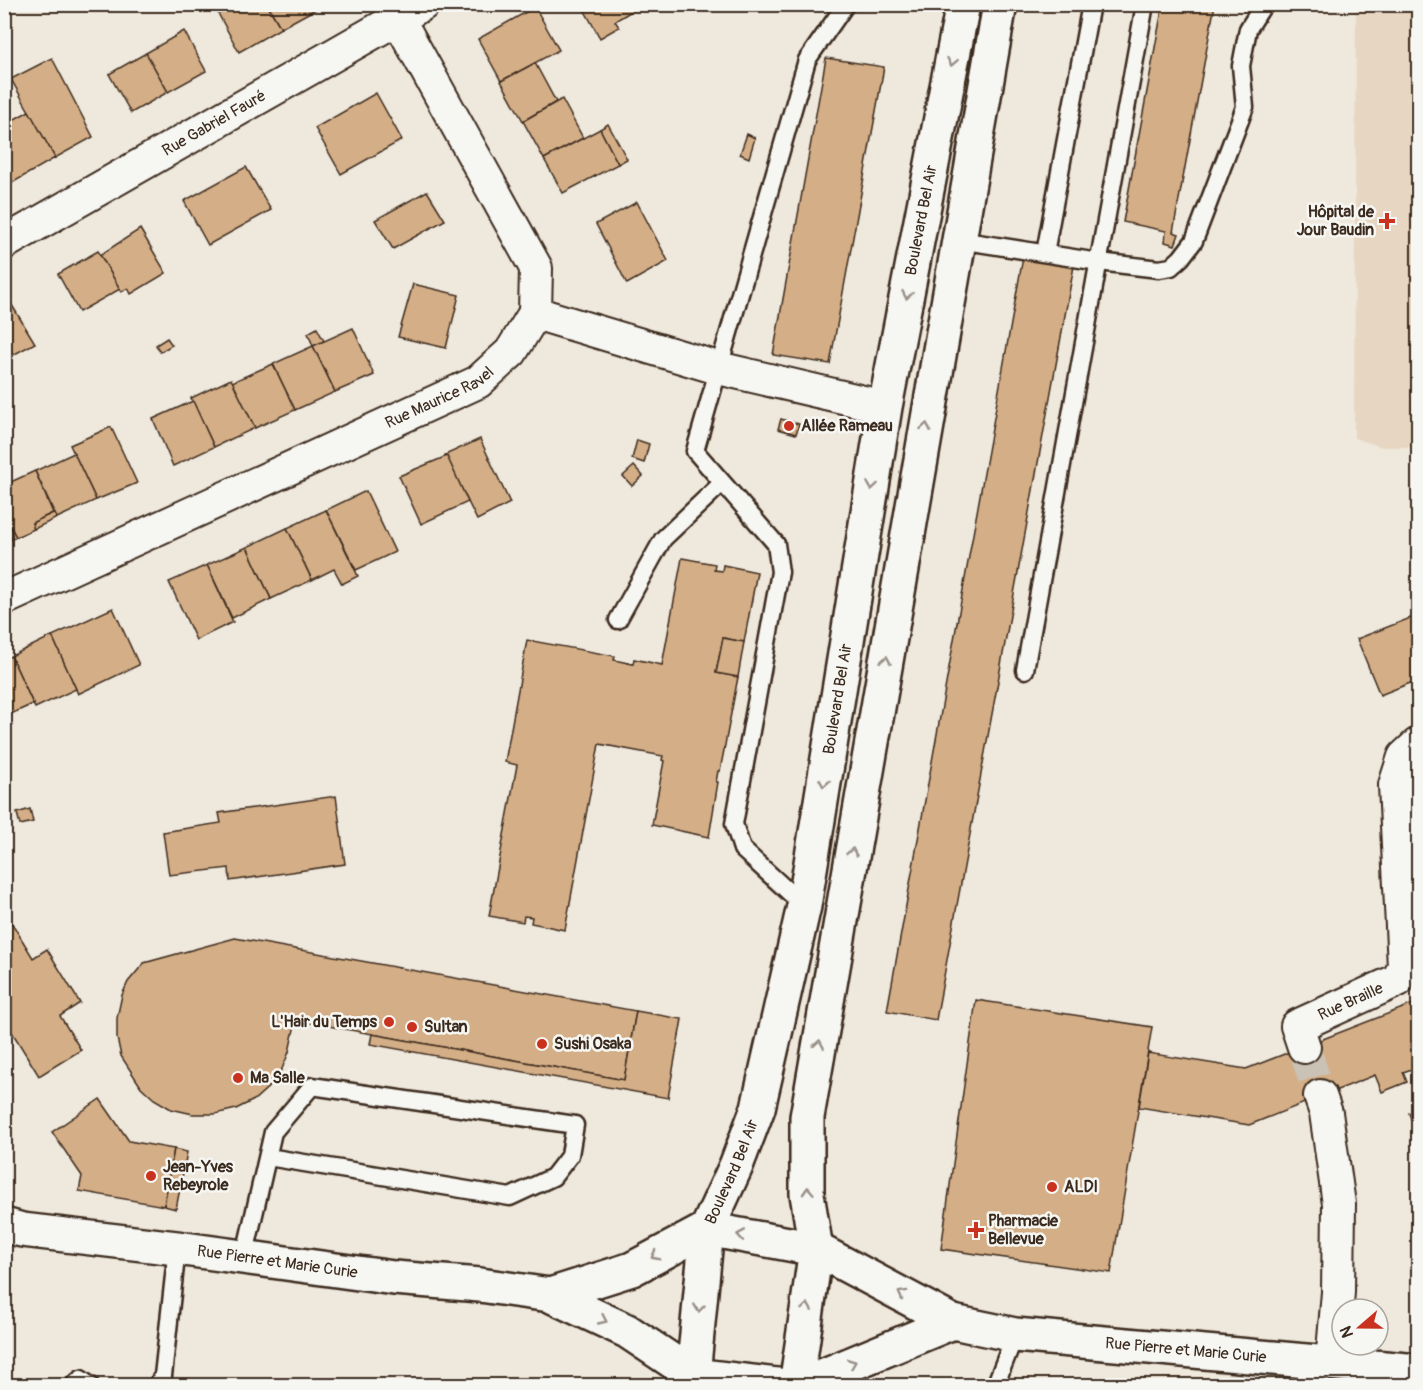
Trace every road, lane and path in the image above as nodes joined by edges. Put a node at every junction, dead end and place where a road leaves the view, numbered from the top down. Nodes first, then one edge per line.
1 (846, 4) edge
2 (963, 4) edge
3 (1000, 4) edge
4 (1091, 4) edge
5 (1145, 4) edge
6 (1264, 4) edge
7 (404, 9) edge
8 (959, 240) junction
9 (4, 243) edge
10 (1045, 254) junction
11 (1099, 262) junction
12 (535, 312) junction
13 (718, 368) junction
14 (885, 407) junction
15 (722, 483) junction
16 (4, 599) edge
17 (618, 620) dead end
18 (1025, 670) dead end
19 (1419, 744) edge
20 (804, 906) junction
21 (1304, 1047) tunnel mouth
22 (1320, 1096) tunnel mouth
23 (268, 1157) junction
24 (4, 1225) edge
25 (707, 1229) junction
26 (177, 1248) junction
27 (816, 1249) junction
28 (244, 1258) junction
29 (550, 1295) junction
30 (953, 1322) junction
31 (1015, 1335) junction
32 (1332, 1363) junction
33 (1419, 1371) edge
34 (692, 1380) edge
35 (73, 1386) edge
36 (91, 1386) edge
37 (156, 1386) edge
38 (786, 1386) edge
39 (797, 1386) edge
40 (995, 1386) edge

1 - 13 lane
2 -> 14 main road, Boulevard Bel Air
3 - 8 main road
4 - 10 lane
5 - 11 lane
6 - 11 lane
7 - 9 street, Rue Gabriel Fauré
7 - 12 street, Rue Maurice Ravel
8 - 10 lane
27 -> 8 main road
10 - 11 lane
11 - 18 lane
12 - 13 street
12 - 16 street, Rue Maurice Ravel
13 - 14 street
13 - 15 lane
14 -> 20 main road, Boulevard Bel Air
15 - 17 lane
15 - 20 lane
19 - 21 street, Rue Braille
20 - 25 main road, Boulevard Bel Air
22 - 32 street
23 - 23 lane
23 - 28 lane
24 - 26 main road, Rue Pierre et Marie Curie
27 -> 25 main road, Rue Pierre et Marie Curie
25 -> 29 main road, Rue Pierre et Marie Curie
25 -> 34 main road, Boulevard Bel Air
26 - 28 main road, Rue Pierre et Marie Curie
26 - 37 lane
30 -> 27 main road, Rue Pierre et Marie Curie
39 -> 27 main road
28 - 29 main road, Rue Pierre et Marie Curie
29 -> 34 main road, Rue Pierre et Marie Curie
30 - 31 main road, Rue Pierre et Marie Curie
39 -> 30 main road
31 - 32 main road, Rue Pierre et Marie Curie
31 - 40 lane
32 - 33 main road, Rue Pierre et Marie Curie
34 - 38 main road, Rue Pierre et Marie Curie
35 - 36 lane

